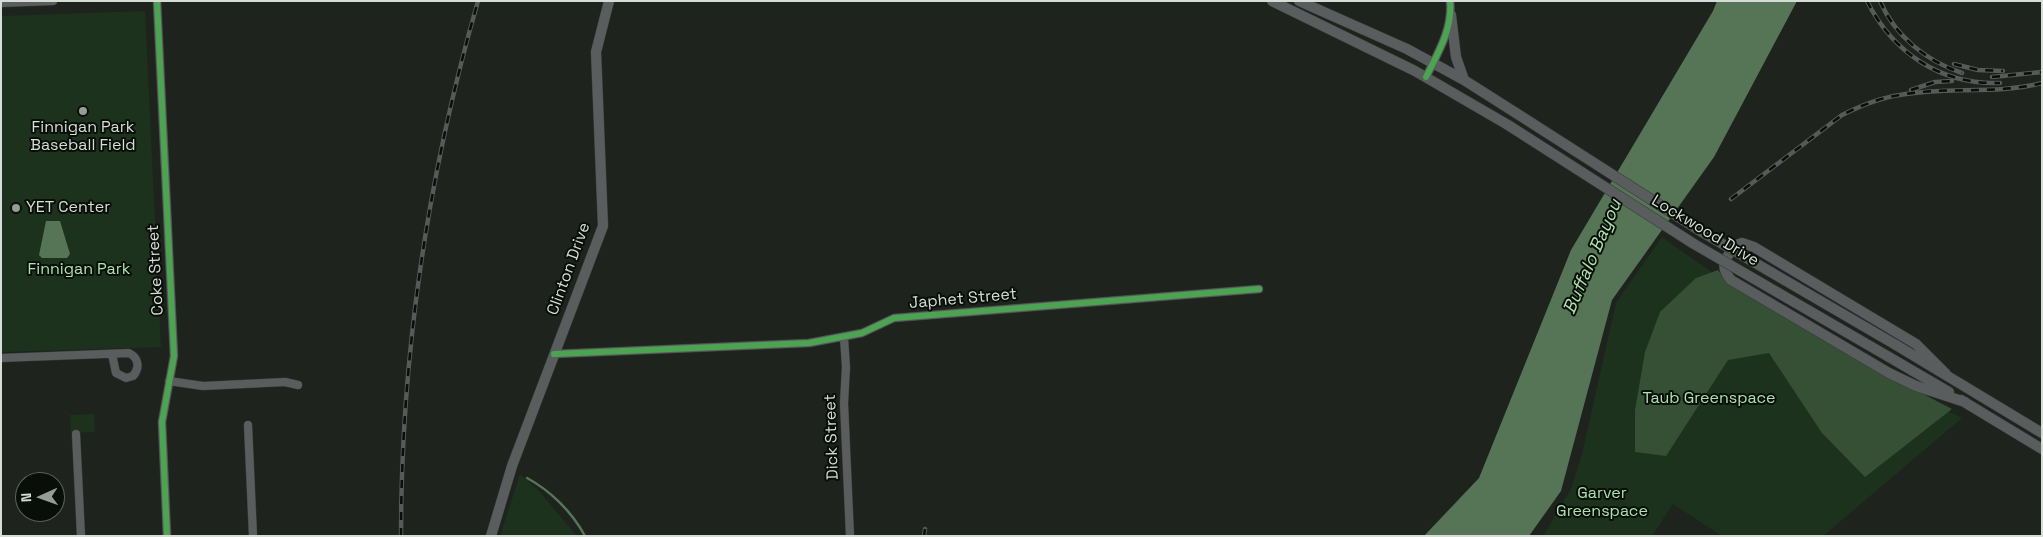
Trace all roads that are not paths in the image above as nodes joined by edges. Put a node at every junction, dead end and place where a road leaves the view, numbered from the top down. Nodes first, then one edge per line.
1 (53, 1) edge
2 (157, 1) edge
3 (609, 1) edge
4 (1299, 1) edge
5 (1450, 1) edge
6 (1276, 2) edge
7 (1, 3) edge
8 (1451, 15) junction
9 (1433, 63) junction
10 (1426, 77) junction
11 (1464, 80) junction
12 (1259, 289) dead end
13 (844, 338) junction
14 (112, 354) dead end
15 (554, 354) junction
16 (1, 358) edge
17 (1946, 374) junction
18 (169, 381) junction
19 (298, 385) dead end
20 (1985, 398) junction
21 (1965, 402) junction
22 (1978, 410) junction
23 (248, 425) dead end
24 (2042, 433) edge
25 (76, 434) dead end
26 (2042, 449) edge
27 (81, 536) edge
28 (167, 536) edge
29 (253, 536) edge
30 (491, 536) edge
31 (850, 536) edge

1 - 7 street
2 - 18 street, Coke Street
3 - 15 main road, Clinton Drive
4 - 9 main road, Lockwood Drive
5 - 8 street
6 - 10 main road, Lockwood Drive
8 - 9 street
8 - 11 main road
9 - 10 street
9 - 11 main road, Lockwood Drive
10 - 21 main road, Lockwood Drive, bridge
11 - 17 main road, Lockwood Drive, bridge
12 - 13 street, Japhet Street
13 - 15 street, Japhet Street
13 - 31 street, Dick Street
14 - 16 street
15 - 30 main road, Clinton Drive
17 - 20 main road, Lockwood Drive
17 - 21 main road
18 - 19 street
18 - 28 street, Coke Street
20 - 22 main road
20 - 24 main road, Lockwood Drive
21 - 22 main road, Lockwood Drive
22 - 26 main road, Lockwood Drive
23 - 29 street
25 - 27 street

